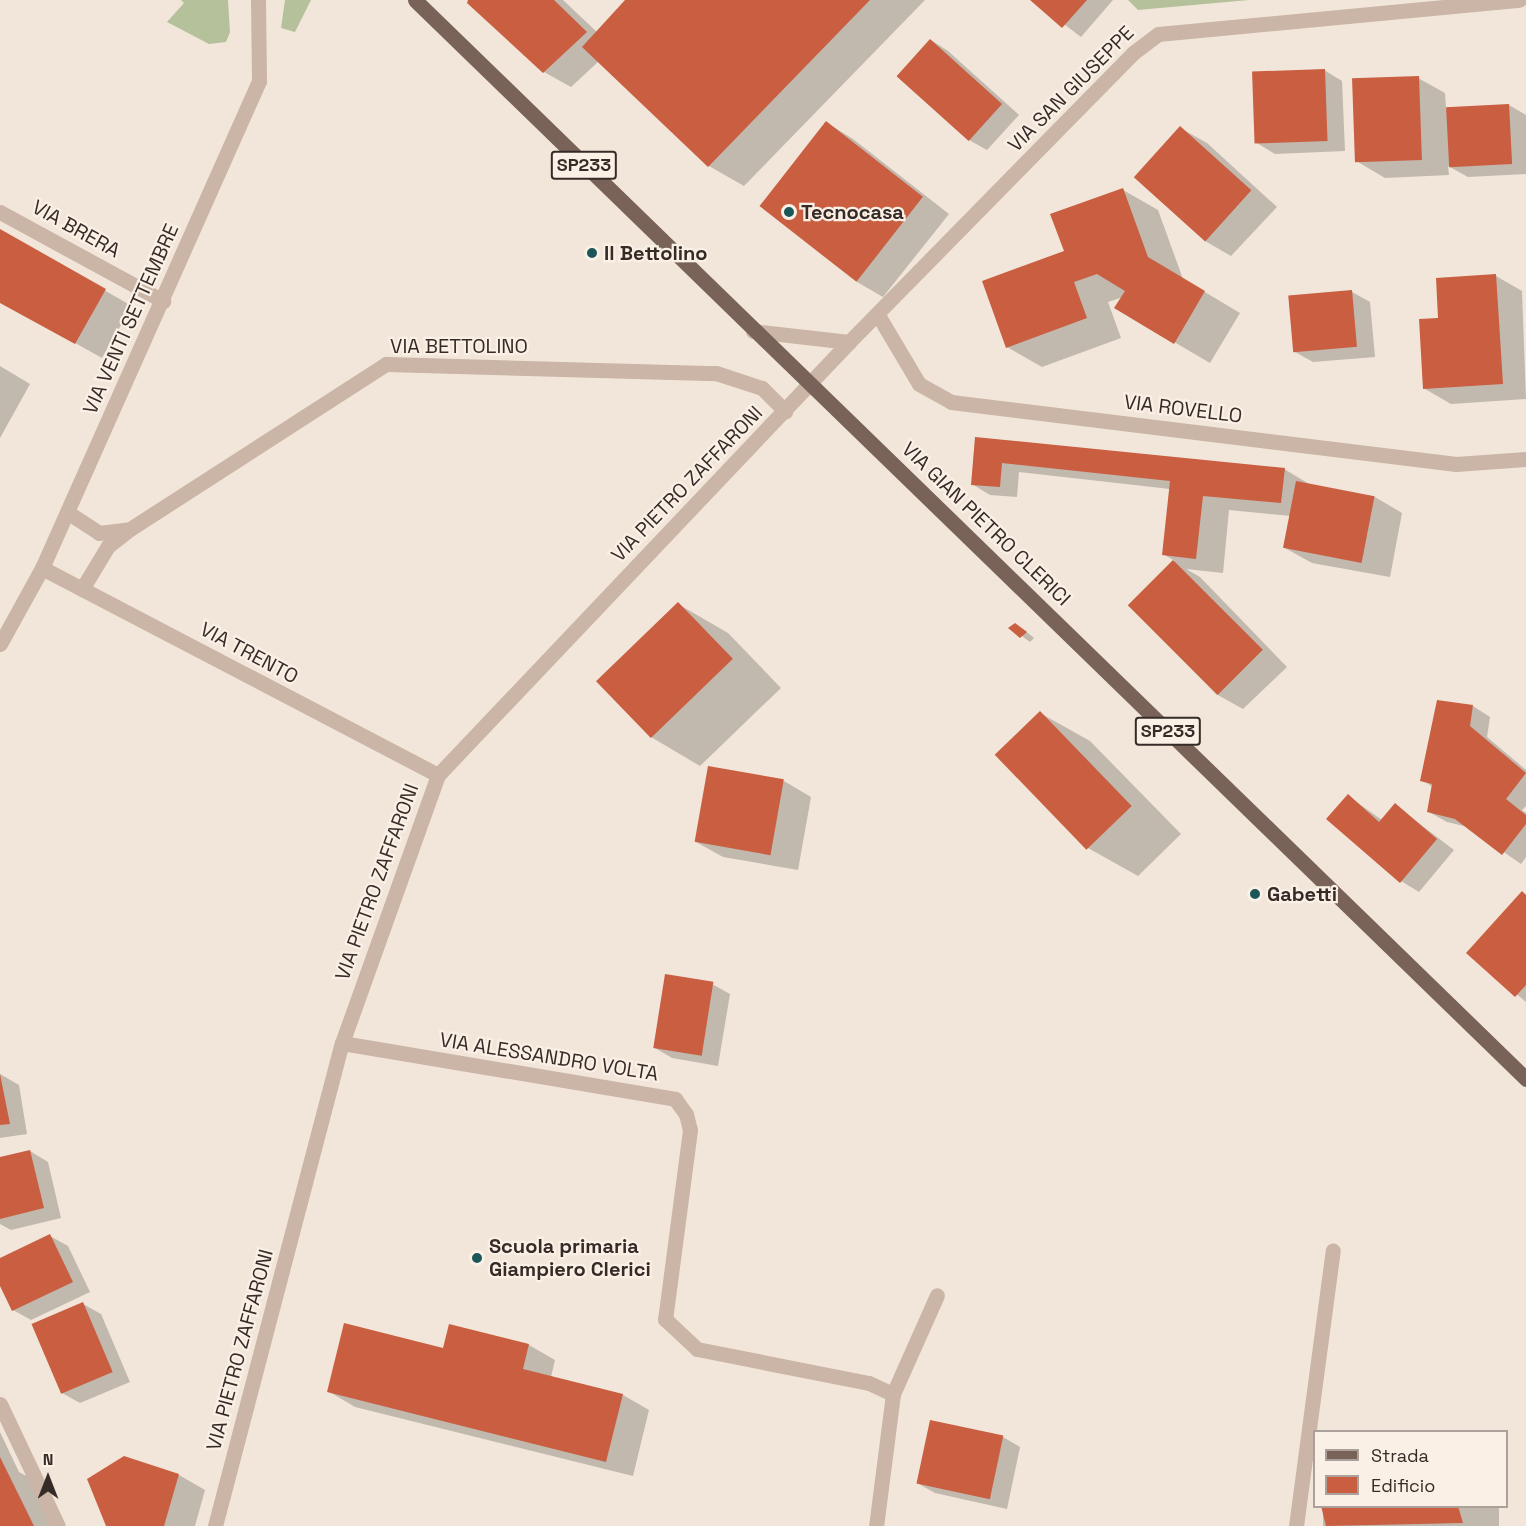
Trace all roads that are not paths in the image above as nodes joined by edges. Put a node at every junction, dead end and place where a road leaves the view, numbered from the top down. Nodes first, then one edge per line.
1 (258, 0) edge
2 (416, 0) edge
3 (1519, 0) edge
4 (0, 212) edge
5 (163, 301) junction
6 (878, 315) junction
7 (753, 331) junction
8 (849, 342) junction
9 (811, 383) junction
10 (785, 411) junction
11 (1526, 459) edge
12 (67, 512) junction
13 (130, 529) junction
14 (42, 568) junction
15 (82, 589) junction
16 (0, 644) edge
17 (438, 775) junction
18 (342, 1043) junction
19 (1526, 1079) edge
20 (1333, 1250) dead end
21 (937, 1295) dead end
22 (892, 1394) junction
23 (0, 1404) edge
24 (58, 1526) edge
25 (215, 1526) edge
26 (876, 1526) edge
27 (1296, 1526) edge

1 - 5 street, VIA VENTI SETTEMBRE
2 - 7 main road, VIA GIAN PIETRO CLERICI / SP233
3 - 6 street, VIA SAN GIUSEPPE
4 - 5 street, VIA BRERA
5 - 12 street, VIA VENTI SETTEMBRE
6 - 8 street, VIA SAN GIUSEPPE
6 - 11 street, VIA ROVELLO
7 - 8 street
7 - 9 main road, VIA GIAN PIETRO CLERICI / SP233
8 - 9 street, VIA SAN GIUSEPPE
9 - 10 street, VIA PIETRO ZAFFARONI
9 - 19 main road, VIA GIAN PIETRO CLERICI / SP233
10 - 13 street, VIA BETTOLINO
10 - 17 street, VIA PIETRO ZAFFARONI
12 - 13 street, VIA BETTOLINO
12 - 14 street, VIA VENTI SETTEMBRE
13 - 15 street
14 - 15 street, VIA TRENTO
14 - 16 street, VIA VENTI SETTEMBRE
15 - 17 street, VIA TRENTO
17 - 18 street, VIA PIETRO ZAFFARONI
18 - 22 street, VIA ALESSANDRO VOLTA
18 - 25 street, VIA PIETRO ZAFFARONI
20 - 27 street
21 - 22 street
22 - 26 street
23 - 24 street

